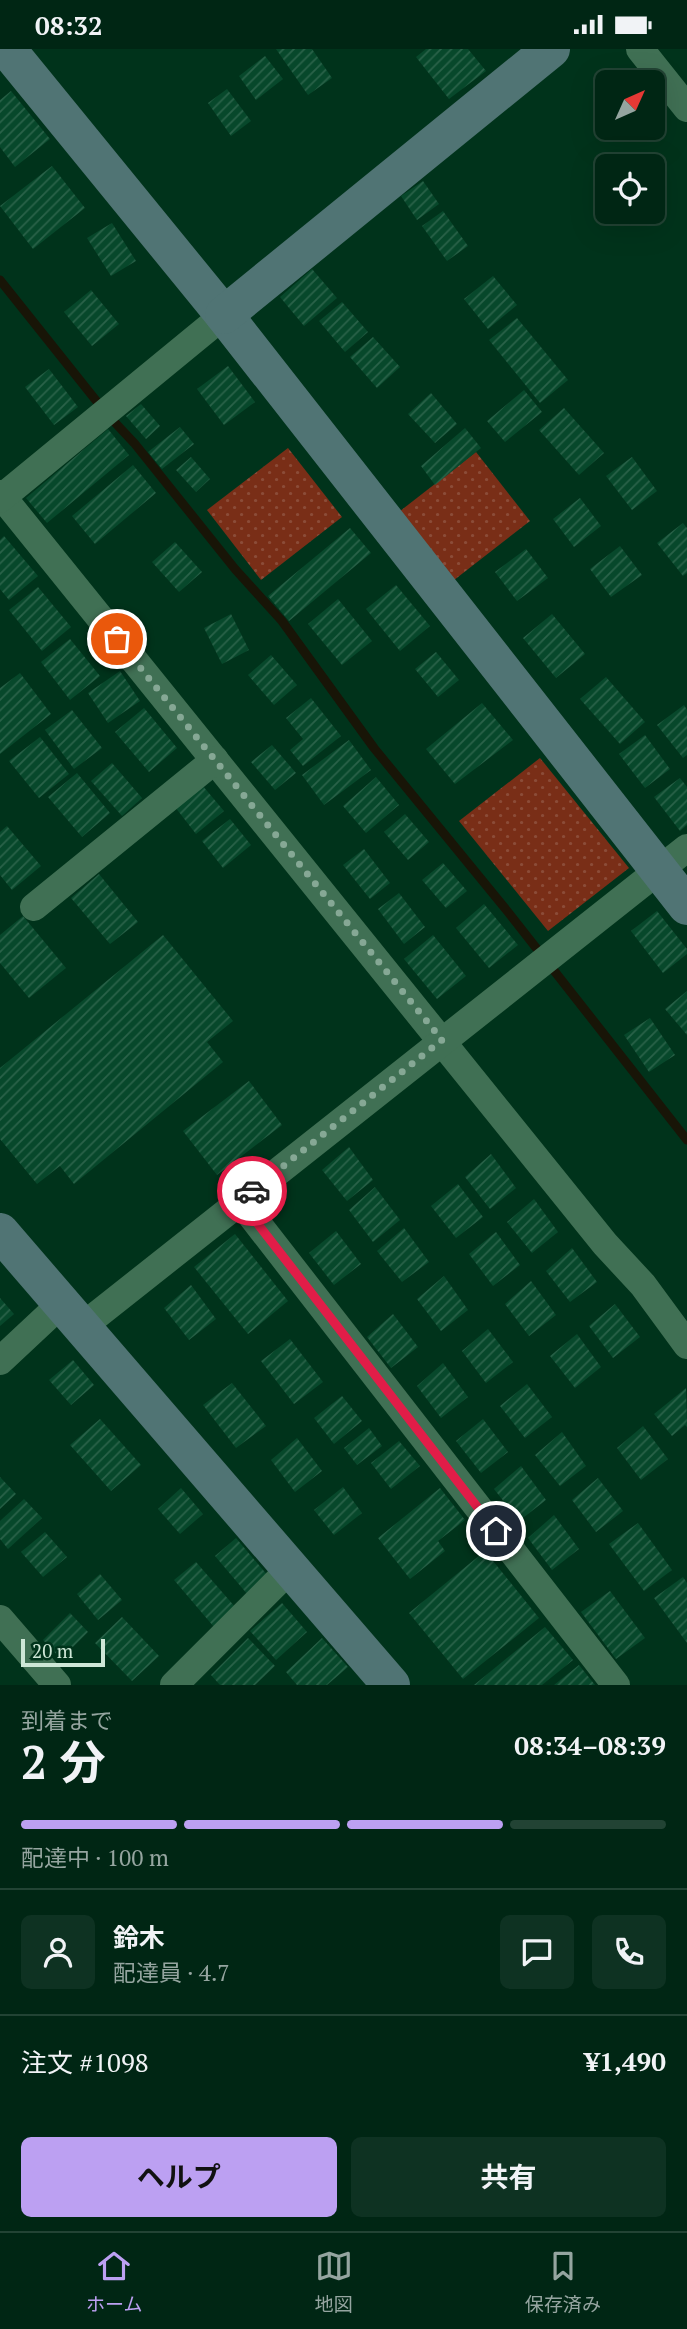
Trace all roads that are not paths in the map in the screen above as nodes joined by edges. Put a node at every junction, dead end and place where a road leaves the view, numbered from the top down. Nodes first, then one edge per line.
1 (7, 49) edge
2 (551, 49) edge
3 (640, 49) edge
4 (687, 108) edge
5 (224, 315) junction
6 (1, 497) edge
7 (215, 760) junction
8 (673, 859) edge
9 (687, 905) edge
10 (34, 907) dead end
11 (442, 1040) junction
12 (240, 1201) junction
13 (0, 1232) edge
14 (72, 1315) junction
15 (687, 1345) edge
16 (0, 1361) edge
17 (290, 1569) junction
18 (0, 1619) edge
19 (57, 1685) edge
20 (174, 1685) edge
21 (391, 1685) edge
22 (616, 1685) edge

1 - 5 street
2 - 5 street
3 - 4 street
5 - 6 street
5 - 8 street
6 - 7 street
7 - 10 street
7 - 11 street
8 - 9 street
8 - 11 street
11 - 12 street
11 - 15 street
12 - 14 street
12 - 22 street
13 - 14 street
14 - 16 street
14 - 17 street
17 - 20 street
17 - 21 street
18 - 19 street

